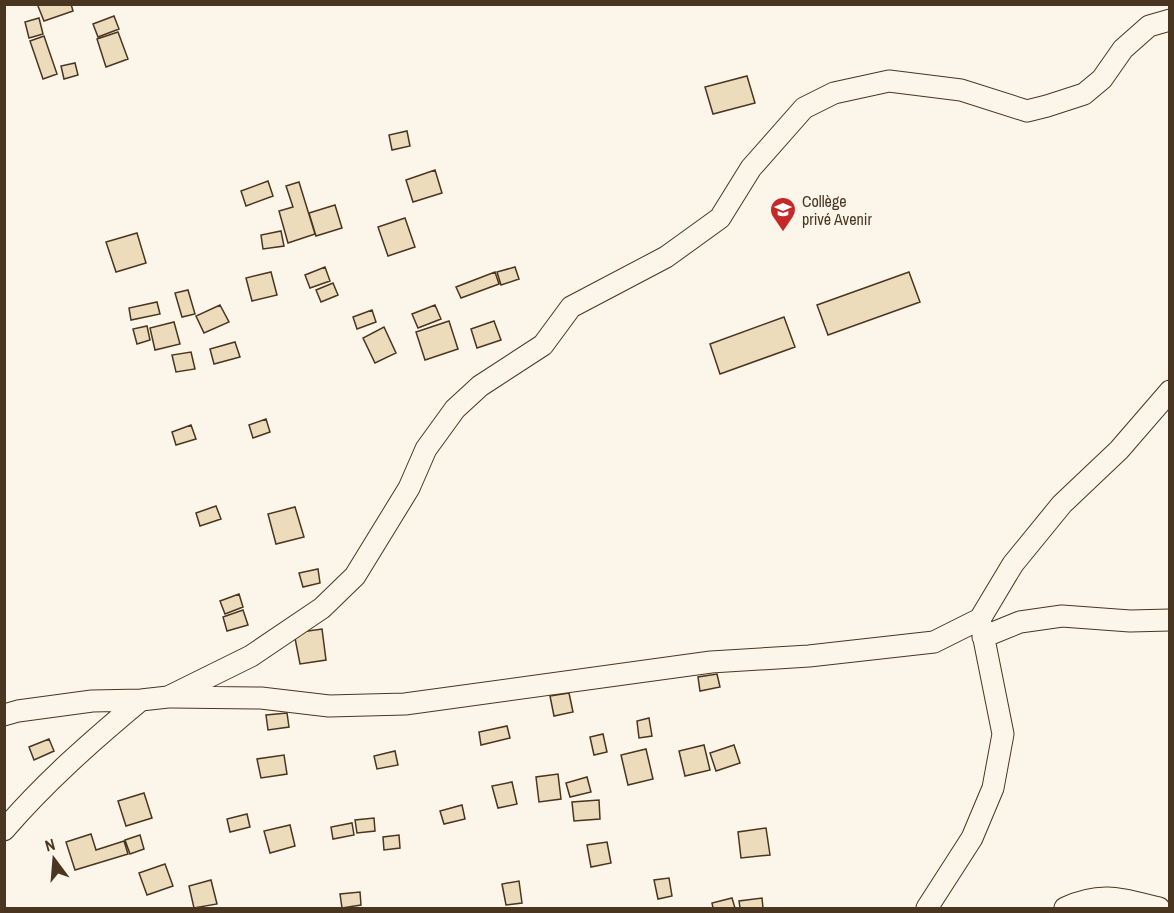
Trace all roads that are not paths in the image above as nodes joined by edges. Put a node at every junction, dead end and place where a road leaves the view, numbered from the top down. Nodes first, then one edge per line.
1 (1170, 20) edge
2 (1170, 391) edge
3 (1170, 620) edge
4 (982, 628) junction
5 (168, 697) junction
6 (141, 700) junction
7 (4, 715) edge
8 (4, 830) edge
9 (927, 909) edge
10 (1065, 909) edge
11 (1159, 909) edge

1 - 5 street
2 - 4 street
3 - 4 street
4 - 5 street
4 - 9 street
5 - 6 street
6 - 7 street
6 - 8 street
10 - 11 street

